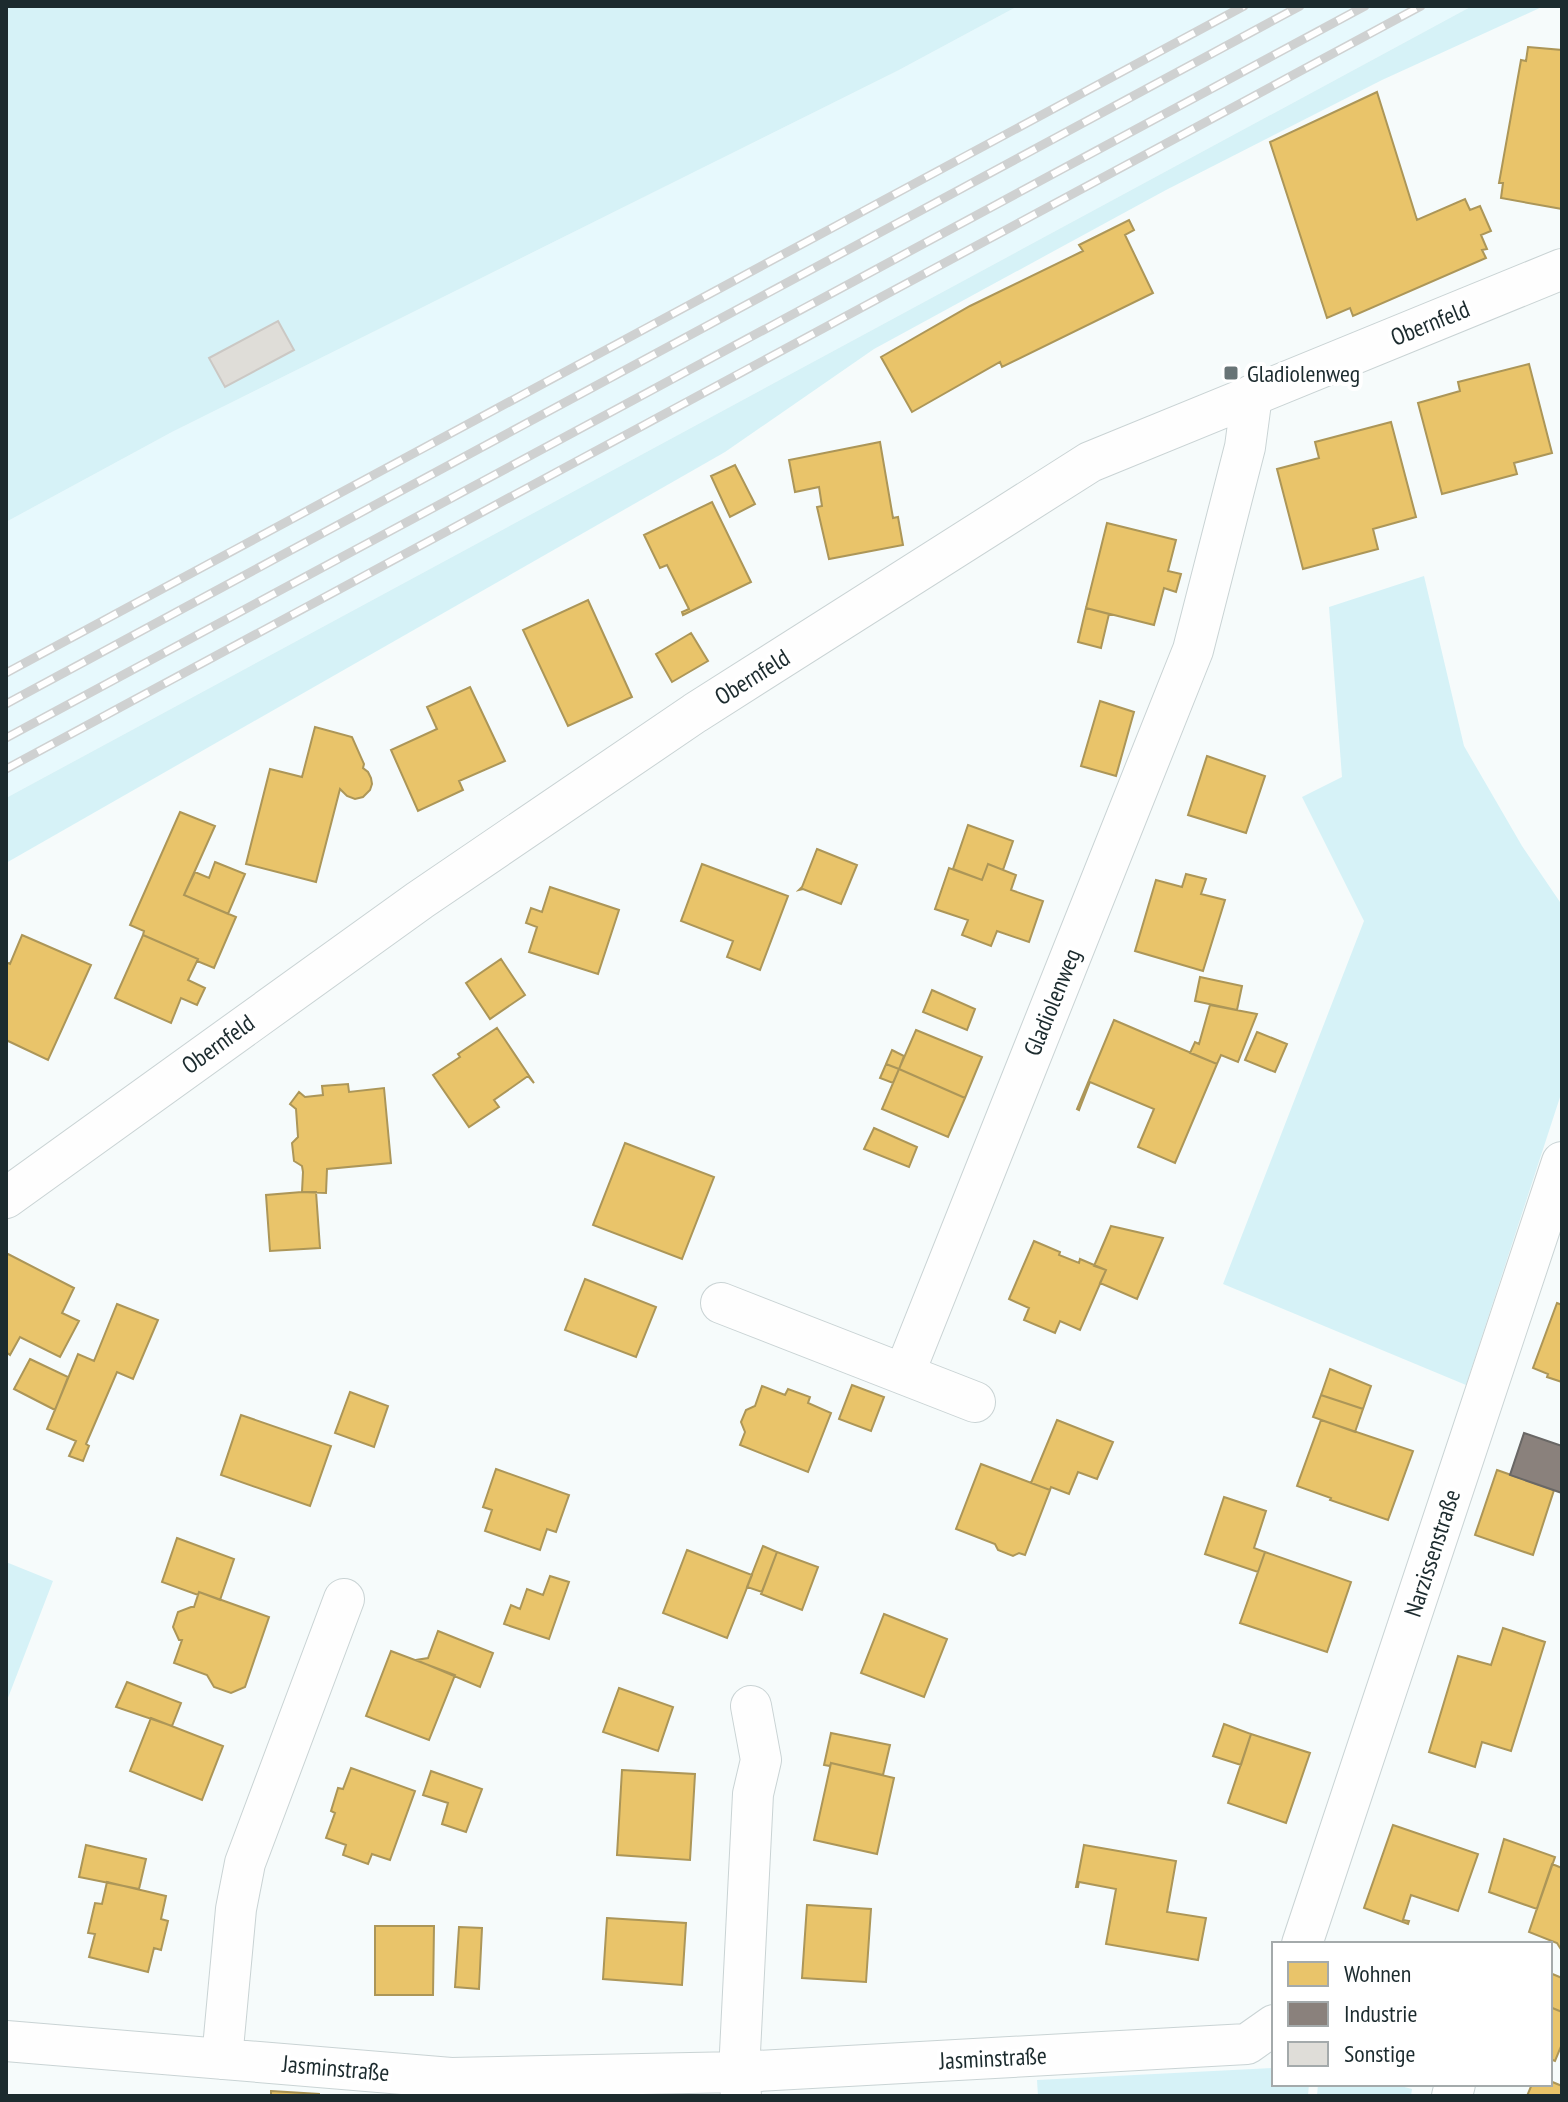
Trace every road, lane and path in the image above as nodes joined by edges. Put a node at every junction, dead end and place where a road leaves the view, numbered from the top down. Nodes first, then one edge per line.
1 (1562, 269) edge
2 (1252, 395) junction
3 (1562, 1162) edge
4 (6, 1198) edge
5 (721, 1303) dead end
6 (904, 1374) junction
7 (975, 1402) dead end
8 (344, 1599) dead end
9 (751, 1706) dead end
10 (1303, 1942) edge
11 (1260, 2034) edge
12 (6, 2041) edge
13 (222, 2059) junction
14 (740, 2084) edge

1 - 2 street, Obernfeld
2 - 4 street, Obernfeld
2 - 6 street, Gladiolenweg
3 - 10 street, Narzissenstraße
5 - 6 street
6 - 7 street
8 - 13 street
9 - 14 street
11 - 14 street, Jasminstraße
12 - 13 street, Jasminstraße
13 - 14 street, Jasminstraße

